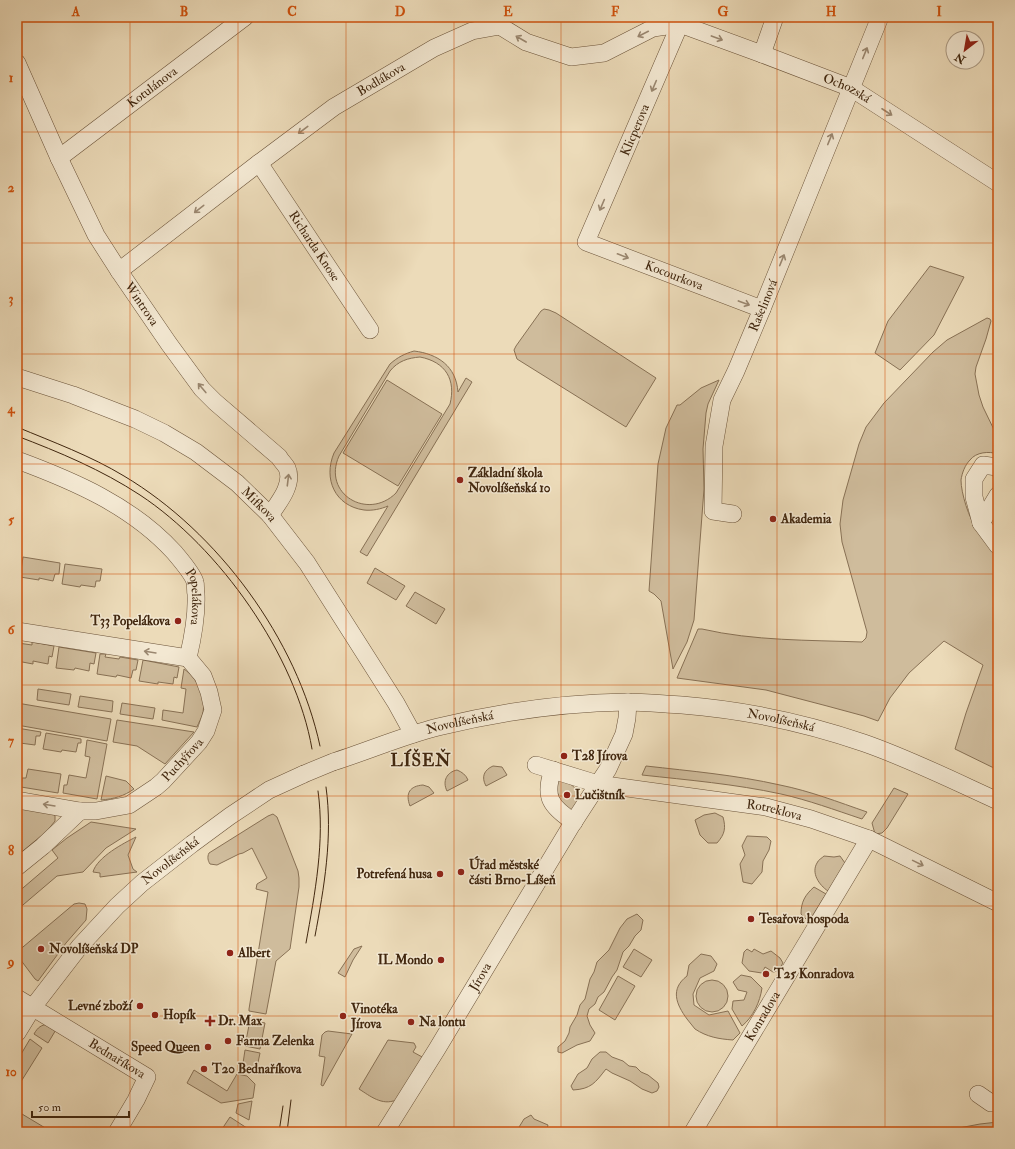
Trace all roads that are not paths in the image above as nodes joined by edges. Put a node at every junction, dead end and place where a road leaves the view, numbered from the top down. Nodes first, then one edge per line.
1 (245, 17) edge
2 (775, 17) edge
3 (880, 17) edge
4 (681, 21) edge
5 (762, 54) junction
6 (17, 63) edge
7 (851, 88) junction
8 (59, 158) junction
9 (259, 162) junction
10 (998, 182) edge
11 (586, 242) joint
12 (119, 271) junction
13 (762, 309) junction
14 (370, 330) dead end
15 (17, 377) edge
16 (17, 460) edge
17 (998, 469) edge
18 (998, 495) edge
19 (270, 514) junction
20 (733, 514) dead end
21 (981, 523) junction
22 (998, 546) edge
23 (17, 631) edge
24 (188, 658) junction
25 (628, 702) junction
26 (413, 734) junction
27 (536, 765) dead end
28 (553, 770) junction
29 (598, 784) junction
30 (17, 800) edge
31 (998, 801) edge
32 (80, 811) junction
33 (574, 822) junction
34 (876, 842) junction
35 (17, 867) edge
36 (998, 903) edge
37 (17, 998) edge
38 (33, 1007) junction
39 (17, 1033) edge
40 (978, 1094) dead end
41 (998, 1102) edge
42 (116, 1132) edge
43 (386, 1132) edge
44 (693, 1132) edge

1 - 8 street, Kotulánova
2 - 5 street
7 -> 3 street, Rašelinová
4 -> 5 street, Ochozská
4 -> 9 street, Bodlákova
4 -> 11 street, Klicperova
5 - 7 street, Ochozská
6 - 8 street, Wintrova
7 -> 10 street, Ochozská
13 -> 7 street, Rašelinová
8 - 12 street, Wintrova
9 -> 12 street, Bodlákova
9 - 14 street, Richarda Knose
11 -> 13 street, Kocourkova
19 -> 12 street, Wintrova
13 - 20 street, Rašelinová
15 - 19 street, Mifkova
16 - 24 street, Popelákova
17 - 21 street
18 - 21 street
19 - 26 street, Mifkova
21 - 22 street
24 -> 23 street
24 - 32 street, Puchýřova
25 - 26 street, Novolíšeňská
25 - 29 street, Jírova
25 - 31 street, Novolíšeňská
26 - 38 street, Novolíšeňská, bridge
27 - 28 street, Rotreklova
28 - 29 street, Rotreklova
28 - 33 street
29 - 33 street, Jírova
29 - 34 street, Rotreklova
32 -> 30 street, Puchýřova
32 - 35 street
33 - 43 street, Jírova
34 -> 36 street, Rotreklova
34 - 44 street, Konradova
37 - 38 street
38 - 39 street, Novolíšeňská
38 - 42 street, Bednaříkova
40 - 41 street

